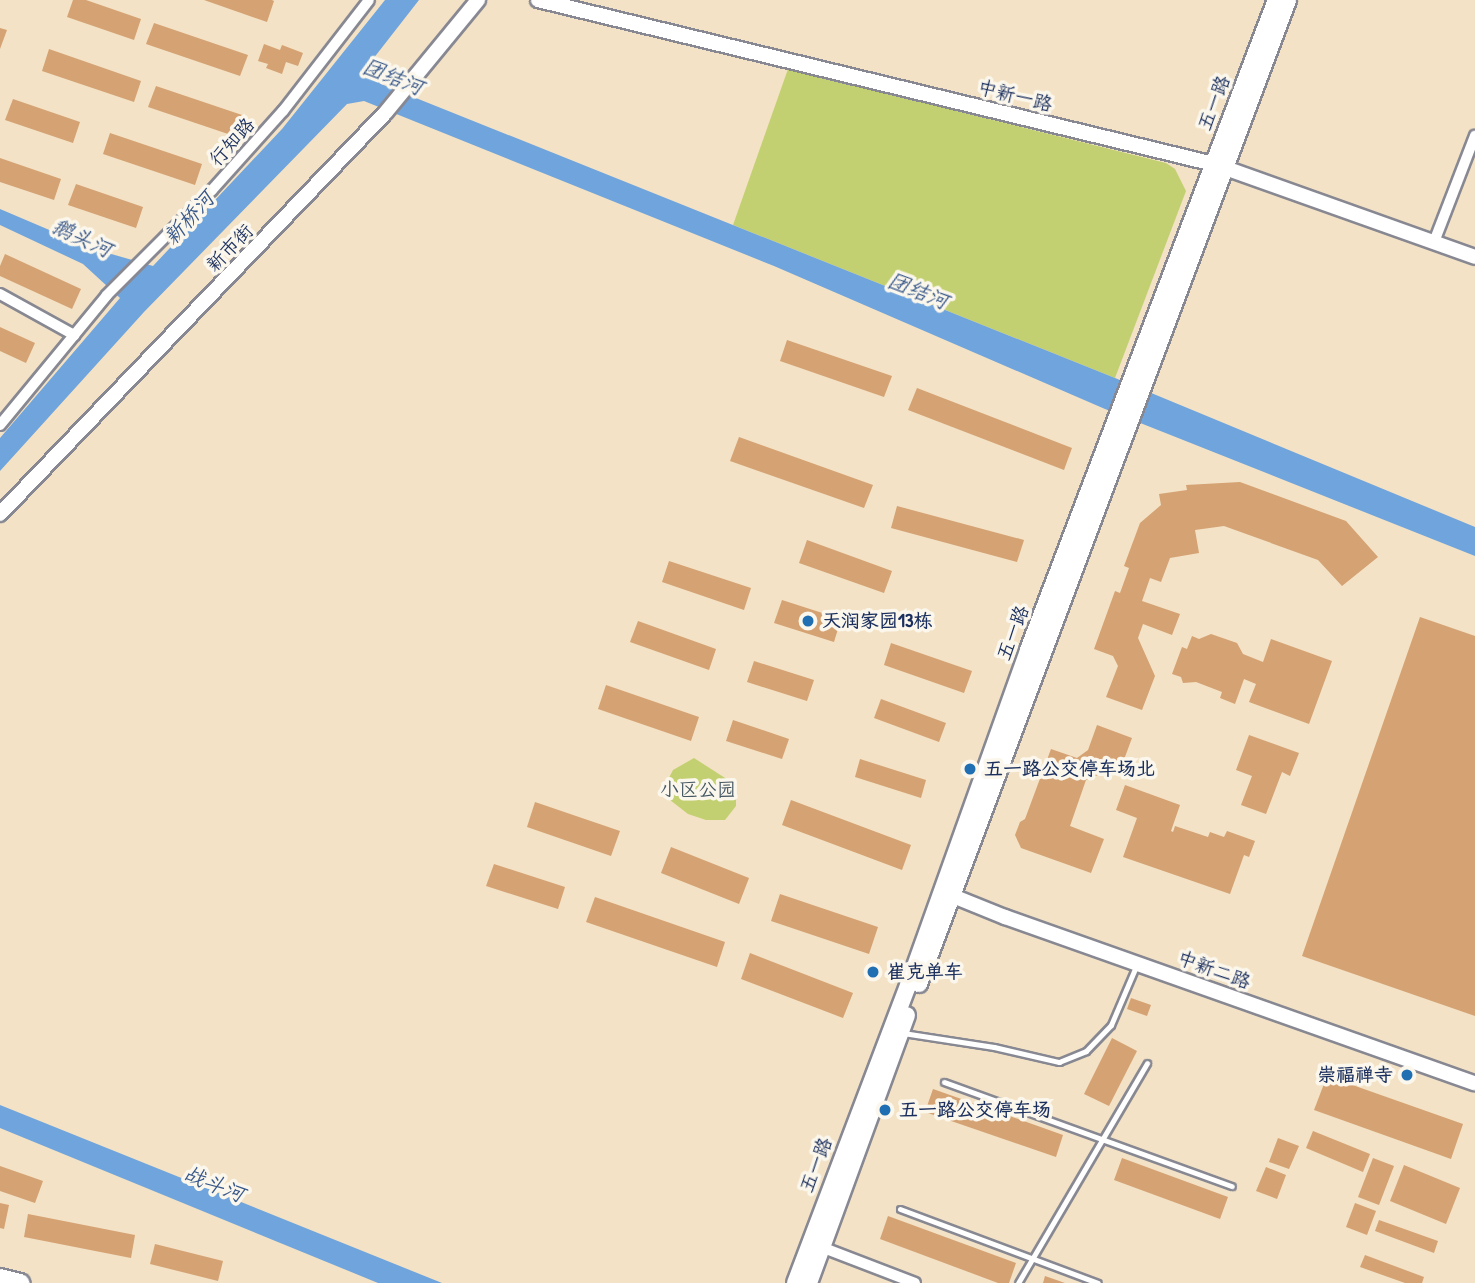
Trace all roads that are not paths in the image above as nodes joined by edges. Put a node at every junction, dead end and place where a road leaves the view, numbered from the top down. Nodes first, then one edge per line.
1 (369, 0) edge
2 (478, 0) edge
3 (538, 0) edge
4 (1276, 0) edge
5 (1288, 0) edge
6 (1475, 136) edge
7 (1220, 165) junction
8 (1434, 242) junction
9 (1475, 257) edge
10 (0, 294) edge
11 (74, 335) junction
12 (0, 425) edge
13 (0, 514) edge
14 (947, 893) junction
15 (1138, 963) junction
16 (889, 1031) junction
17 (1147, 1063) dead end
18 (944, 1082) dead end
19 (1475, 1083) edge
20 (1102, 1139) junction
21 (1232, 1186) dead end
22 (900, 1209) dead end
23 (809, 1242) junction
24 (1032, 1259) junction
25 (0, 1278) edge
26 (20, 1283) edge
27 (795, 1283) edge
28 (809, 1283) edge
29 (915, 1283) edge
30 (1018, 1283) edge
31 (1098, 1283) edge

1 - 11 street, 行知路
2 - 13 street, 新市街
3 - 7 street, 中新一路
4 - 7 main road, 五一路
5 - 7 main road, 五一路
6 - 8 street
7 - 8 street, 中新一路
7 - 14 main road, 五一路
8 - 9 street, 中新一路
10 - 11 street
11 - 12 street, 行知路
14 - 15 street, 中新二路
14 - 16 main road, 五一路
14 - 28 main road, 五一路
15 - 16 lane
15 - 19 street, 中新二路
16 - 23 main road, 五一路
17 - 20 lane
18 - 20 lane
20 - 21 lane
20 - 24 lane
22 - 24 lane
23 - 27 main road, 五一路
23 - 29 street
24 - 30 lane
24 - 31 lane
25 - 26 main road

